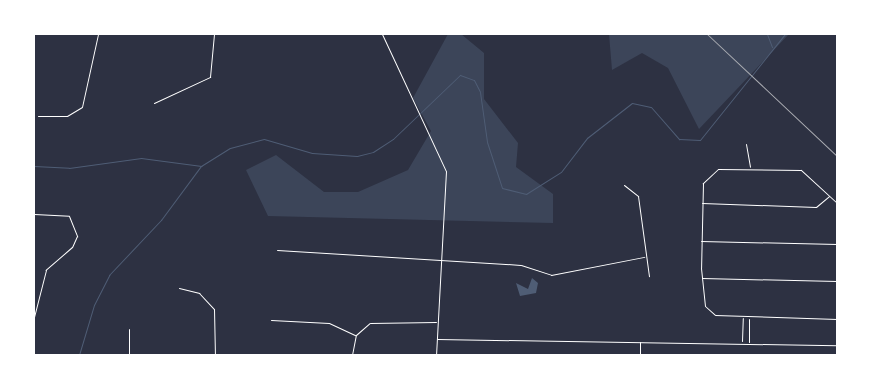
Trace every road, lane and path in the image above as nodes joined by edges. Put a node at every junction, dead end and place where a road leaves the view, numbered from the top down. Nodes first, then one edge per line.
1 (98, 34) edge
2 (214, 34) edge
3 (382, 34) edge
4 (154, 103) dead end
5 (38, 116) dead end
6 (746, 144) dead end
7 (750, 168) junction
8 (624, 185) dead end
9 (830, 196) junction
10 (702, 203) junction
11 (837, 203) edge
12 (34, 214) edge
13 (701, 241) junction
14 (837, 244) edge
15 (277, 250) dead end
16 (644, 257) junction
17 (444, 258) junction
18 (649, 276) dead end
19 (702, 278) junction
20 (837, 282) edge
21 (179, 288) dead end
22 (708, 311) junction
23 (704, 313) dead end
24 (34, 316) edge
25 (743, 317) junction
26 (749, 317) junction
27 (837, 319) edge
28 (271, 320) dead end
29 (437, 322) junction
30 (129, 330) dead end
31 (356, 335) junction
32 (437, 339) junction
33 (640, 341) junction
34 (742, 343) junction
35 (749, 343) junction
36 (837, 345) edge
37 (129, 355) edge
38 (215, 355) edge
39 (352, 355) edge
40 (436, 355) edge
41 (640, 355) edge

1 - 5 street
2 - 4 street
3 - 17 street
6 - 7 street
7 - 9 street
7 - 10 street
8 - 16 street
9 - 10 street
9 - 11 street
10 - 13 street
12 - 24 street
13 - 14 street
13 - 19 street
15 - 17 street
16 - 17 street
16 - 18 street
17 - 29 street
19 - 20 street
19 - 22 street
21 - 38 street
22 - 23 street
22 - 25 street
25 - 26 street
25 - 34 street
26 - 27 street
26 - 35 street
28 - 31 street
29 - 31 street
29 - 32 street
30 - 37 street
31 - 39 street
32 - 33 street
32 - 40 street
33 - 34 street
33 - 41 street
34 - 35 street
35 - 36 street

